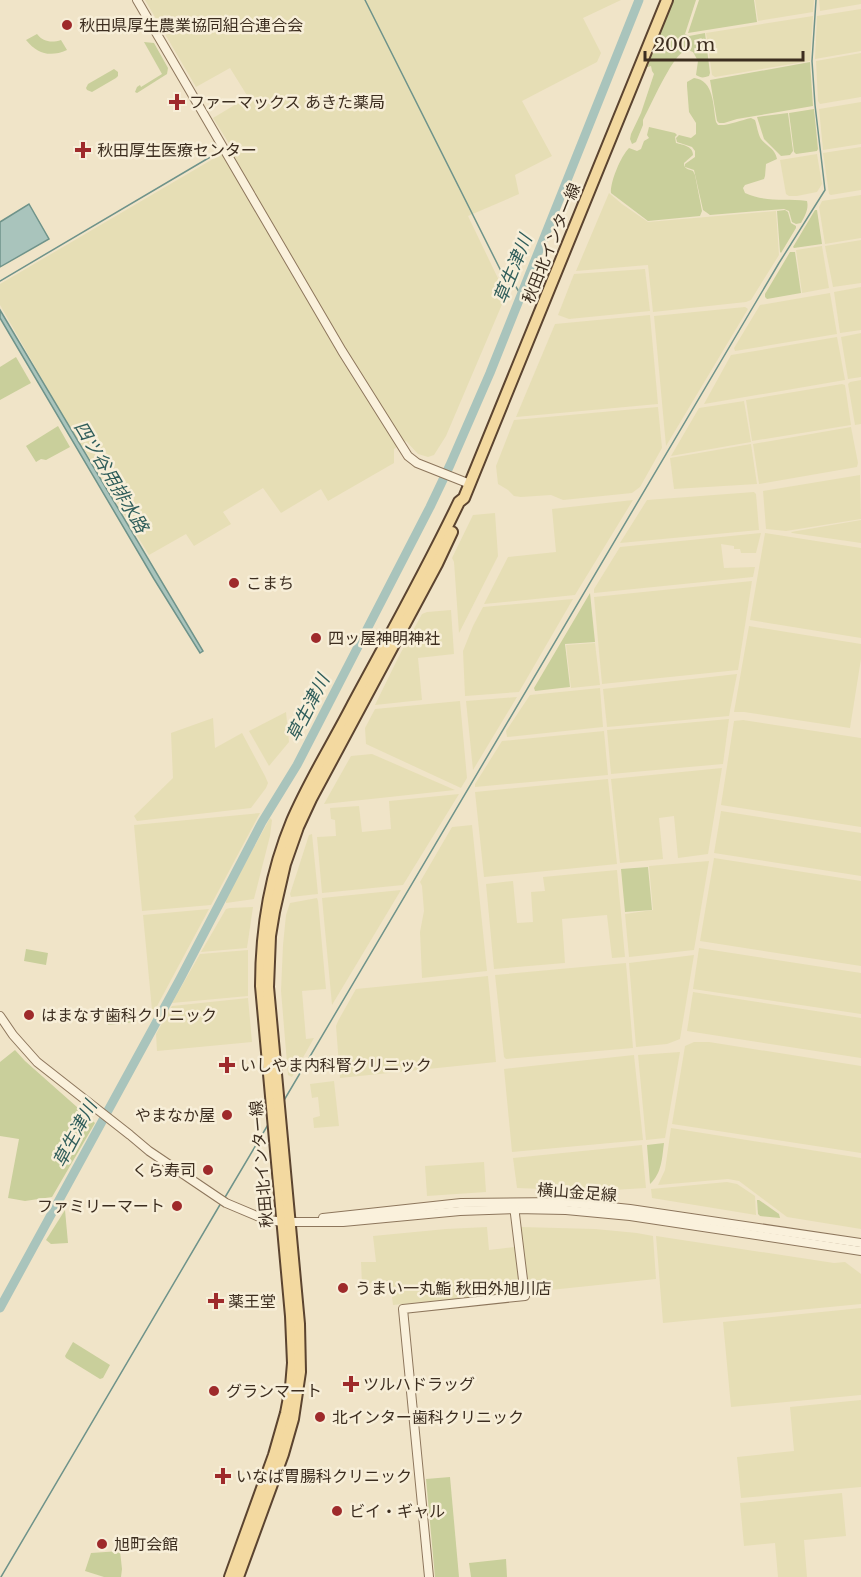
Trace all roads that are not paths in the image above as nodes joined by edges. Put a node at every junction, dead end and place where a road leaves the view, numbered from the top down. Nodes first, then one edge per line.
1 (137, 0) edge
2 (667, 0) edge
3 (470, 484) junction
4 (0, 1016) edge
5 (514, 1205) junction
6 (286, 1222) junction
7 (861, 1243) edge
8 (861, 1251) edge
9 (230, 1577) edge
10 (238, 1577) edge
11 (429, 1577) edge

1 - 3 street
2 - 3 main road, 秋田北インター線
3 - 6 main road, 秋田北インター線
4 - 6 street, 横山金足線
5 - 6 street, 横山金足線
5 - 7 street, 横山金足線
5 - 8 street, 横山金足線
5 - 11 street
6 - 9 main road, 秋田北インター線
6 - 10 main road, 秋田北インター線

